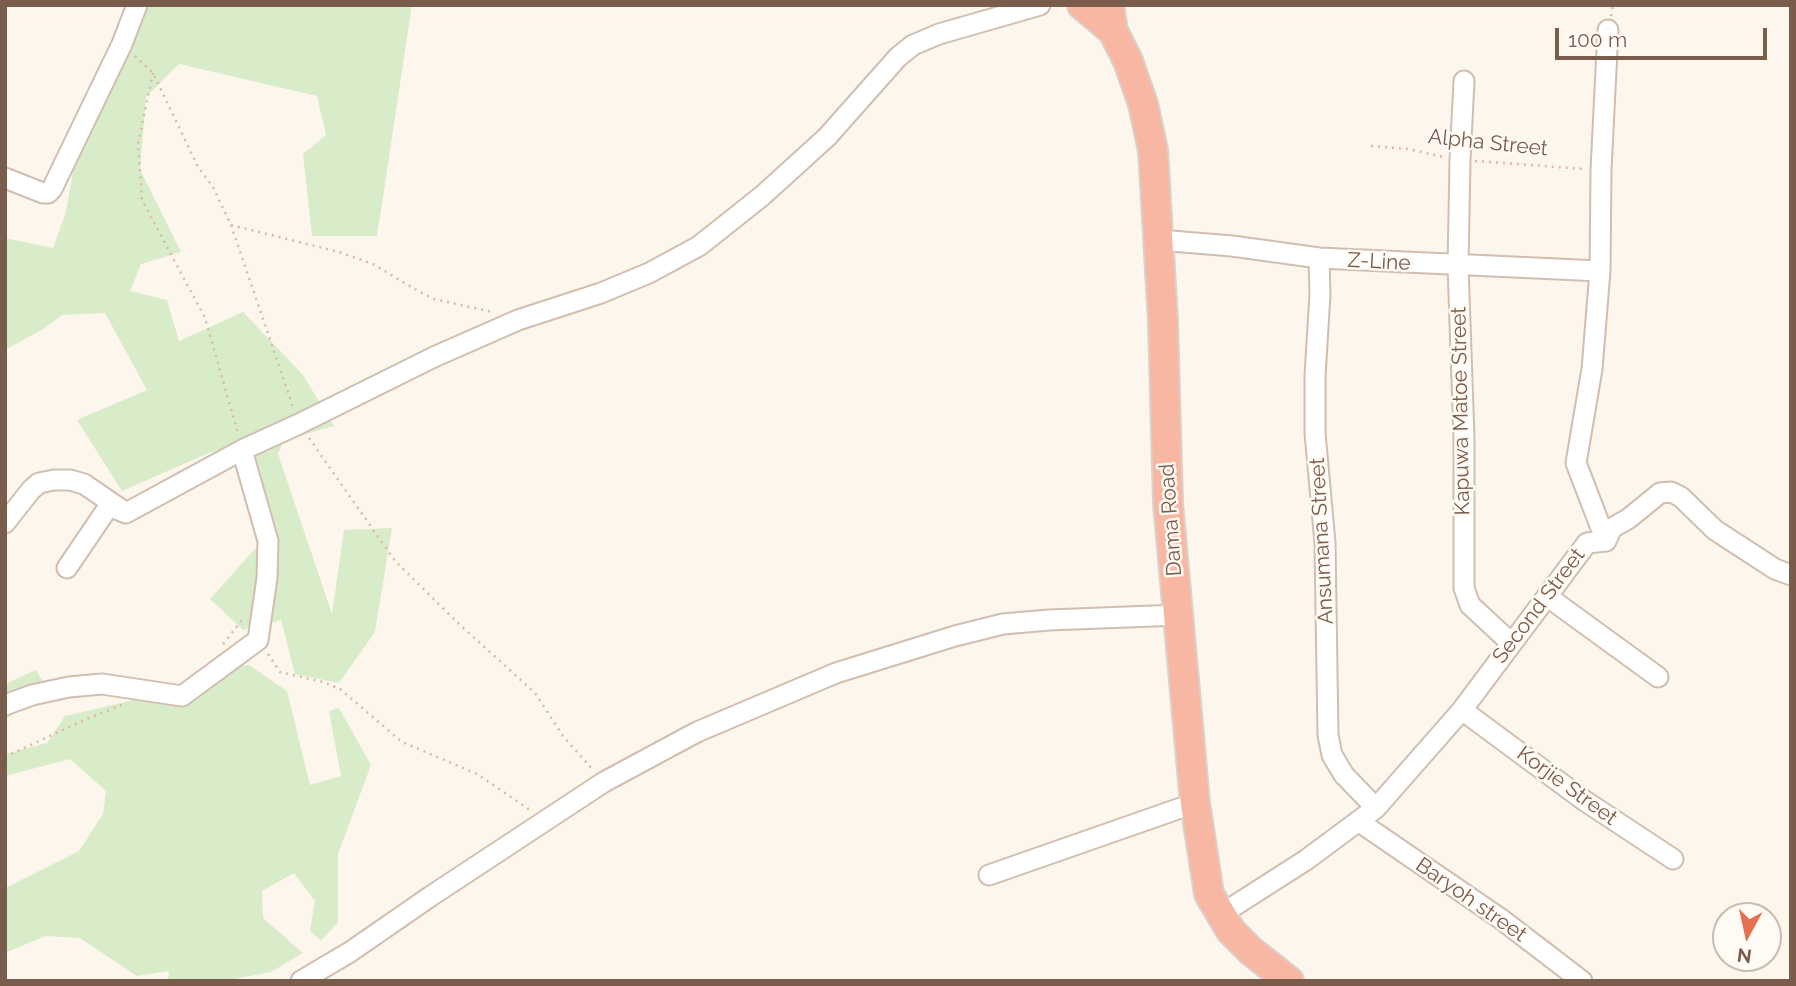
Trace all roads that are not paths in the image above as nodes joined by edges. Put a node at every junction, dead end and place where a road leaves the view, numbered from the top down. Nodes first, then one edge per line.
1 (137, 5) edge
2 (1040, 5) edge
3 (1082, 5) edge
4 (1111, 18) edge
5 (1608, 30) dead end
6 (1464, 81) dead end
7 (5, 178) edge
8 (1159, 240) junction
9 (1320, 258) junction
10 (1458, 266) junction
11 (1600, 271) junction
12 (242, 450) junction
13 (126, 513) junction
14 (5, 523) edge
15 (1606, 541) junction
16 (67, 568) dead end
17 (1791, 575) edge
18 (1548, 597) junction
19 (1179, 615) junction
20 (1511, 643) junction
21 (1658, 677) dead end
22 (5, 705) edge
23 (1462, 710) junction
24 (1195, 803) junction
25 (1376, 807) junction
26 (1358, 821) junction
27 (1674, 859) dead end
28 (989, 875) dead end
29 (1220, 915) junction
30 (1277, 978) edge
31 (308, 979) edge
32 (1582, 981) edge

1 - 7 street
2 - 12 street
3 - 4 highway
4 - 8 highway, Dama Road
5 - 11 street, Second Street
6 - 10 street, Kapuwa Matoe Street
8 - 9 street, Z-Line
8 - 19 highway, Dama Road
9 - 10 street, Z-Line
9 - 25 street, Ansumana Street
10 - 11 street, Z-Line
10 - 20 street, Kapuwa Matoe Street
11 - 15 street, Second Street
12 - 13 street
12 - 22 street
13 - 14 street
13 - 16 street
15 - 17 street
15 - 18 street, Second Street
18 - 20 street, Second Street
18 - 21 street
19 - 24 highway, Dama Road
19 - 31 street
20 - 23 street, Second Street
23 - 25 street, Second Street
23 - 27 street, Korjie Street
24 - 28 street
24 - 29 highway, Dama Road
25 - 26 street, Second Street
26 - 29 street, Second Street
26 - 32 street, Baryoh street
29 - 30 highway, Dama Road

